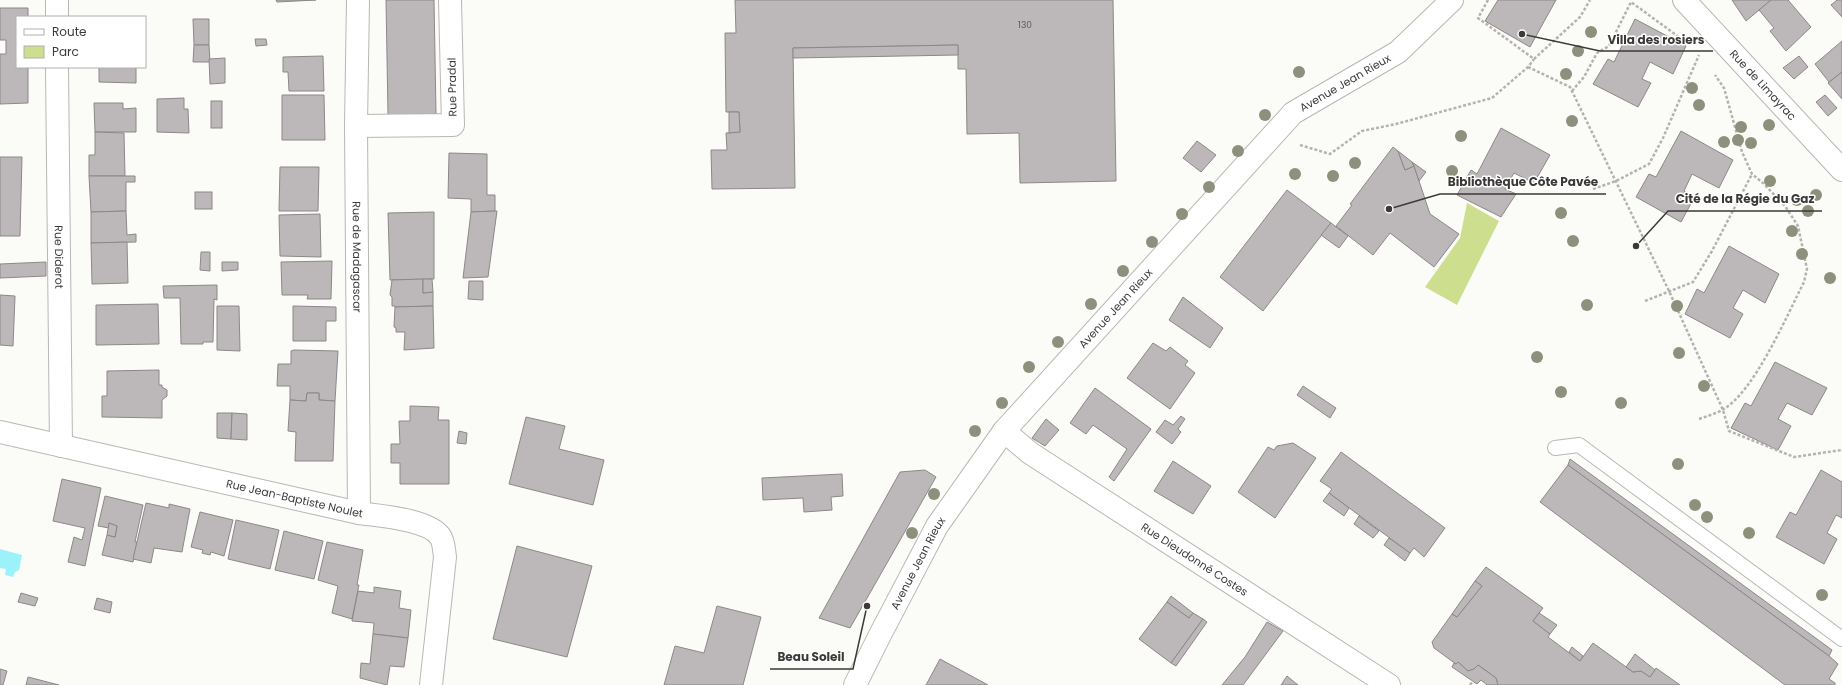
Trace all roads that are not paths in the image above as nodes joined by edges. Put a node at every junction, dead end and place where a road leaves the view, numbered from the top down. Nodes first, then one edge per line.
1 (57, 0) edge
2 (358, 0) edge
3 (450, 0) edge
4 (1452, 0) edge
5 (1684, 0) edge
6 (57, 16) edge
7 (57, 68) edge
8 (356, 126) junction
9 (1842, 170) edge
10 (1004, 431) junction
11 (0, 432) edge
12 (61, 446) junction
13 (1555, 448) dead end
14 (359, 513) junction
15 (1842, 639) edge
16 (431, 685) edge
17 (855, 685) edge
18 (1389, 685) edge

1 - 6 street
2 - 8 street, Rue de Madagascar
3 - 8 street, Rue Pradal
4 - 10 street, Avenue Jean Rieux
5 - 9 street, Rue de Limayrac
7 - 12 street, Rue Diderot
8 - 14 street, Rue de Madagascar
10 - 17 street, Avenue Jean Rieux
10 - 18 street, Rue Dieudonné Costes
11 - 12 street, Rue Jean-Baptiste Noulet
12 - 14 street, Rue Jean-Baptiste Noulet
13 - 15 lane
14 - 16 street, Rue Jean-Baptiste Noulet

